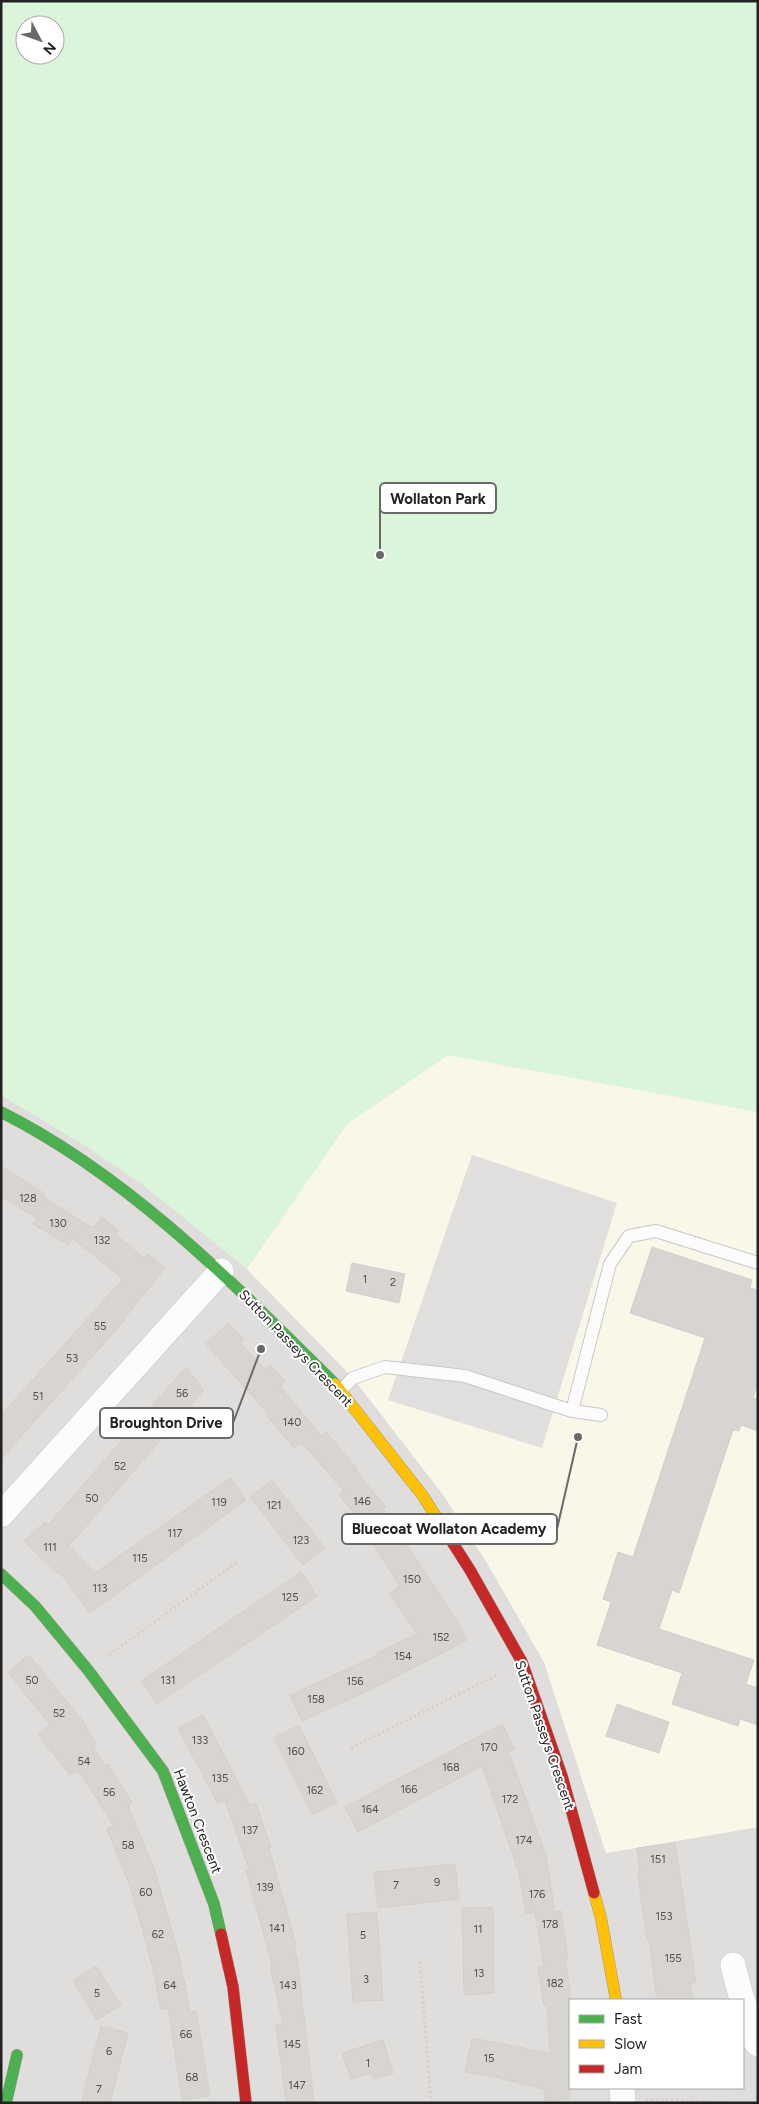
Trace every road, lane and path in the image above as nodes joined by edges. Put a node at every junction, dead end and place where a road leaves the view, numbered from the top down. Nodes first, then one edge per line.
1 (1, 1112) edge
2 (758, 1263) edge
3 (221, 1271) junction
4 (341, 1390) junction
5 (572, 1411) junction
6 (601, 1415) dead end
7 (1, 1515) edge
8 (237, 1562) dead end
9 (1, 1574) edge
10 (522, 1662) junction
11 (88, 1670) junction
12 (351, 1748) dead end
13 (420, 1962) dead end
14 (733, 1965) dead end
15 (616, 1999) edge
16 (742, 1999) edge
17 (744, 2005) edge
18 (758, 2044) edge
19 (17, 2055) dead end
20 (622, 2096) edge
21 (6, 2103) edge
22 (246, 2103) edge
23 (431, 2103) edge
24 (732, 2103) edge

1 - 3 street, Sutton Passeys Crescent
2 - 5 lane
3 - 4 street, Sutton Passeys Crescent
3 - 7 street
4 - 5 lane
4 - 10 street, Sutton Passeys Crescent
5 - 6 lane
8 - 11 path
9 - 11 street, Hawton Crescent
10 - 12 path
10 - 15 street, Sutton Passeys Crescent
11 - 22 street, Hawton Crescent
13 - 23 path
14 - 16 street
17 - 18 street
19 - 21 street
20 - 24 path

